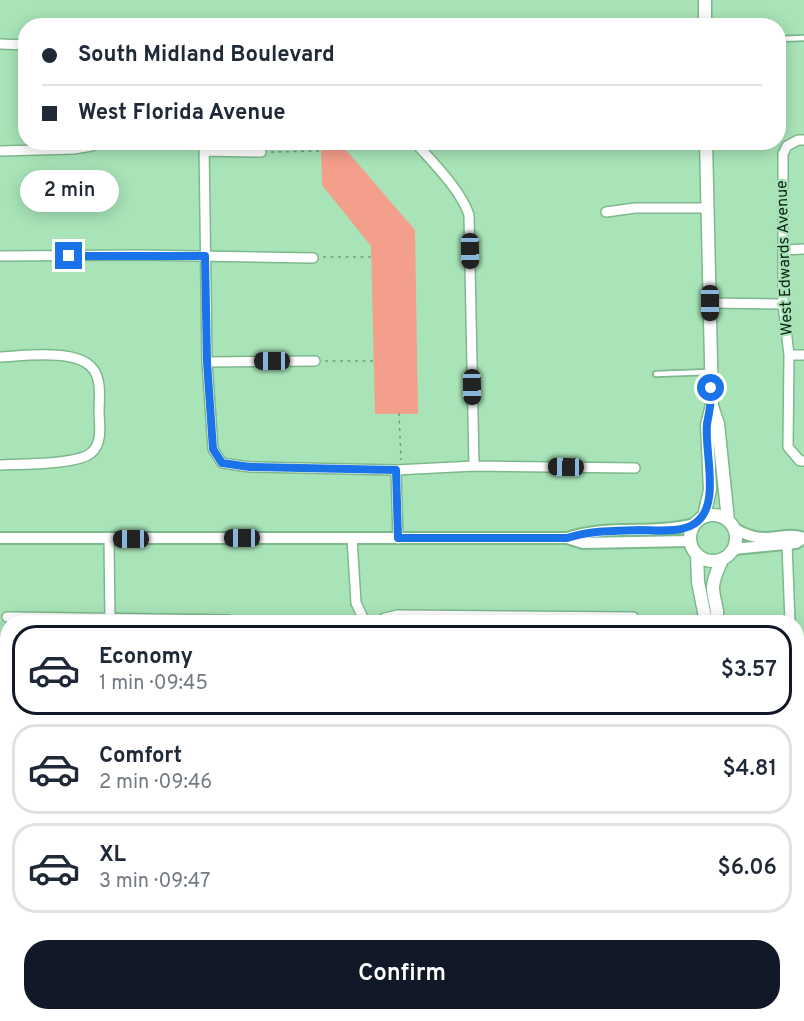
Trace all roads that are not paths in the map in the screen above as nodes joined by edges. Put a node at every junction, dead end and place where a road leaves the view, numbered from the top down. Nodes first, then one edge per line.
1 (705, 0) edge
2 (705, 18) edge
3 (804, 38) edge
4 (786, 39) edge
5 (0, 45) edge
6 (18, 45) edge
7 (804, 140) edge
8 (786, 149) edge
9 (36, 150) edge
10 (204, 150) edge
11 (238, 150) edge
12 (422, 150) edge
13 (706, 150) edge
14 (786, 150) edge
15 (0, 151) edge
16 (261, 152) road end
17 (707, 208) junction
18 (606, 212) dead end
19 (804, 249) edge
20 (783, 250) junction
21 (0, 256) edge
22 (205, 256) junction
23 (313, 258) road end
24 (710, 303) junction
25 (783, 304) junction
26 (789, 355) junction
27 (804, 355) edge
28 (0, 357) edge
29 (315, 361) road end
30 (207, 362) junction
31 (711, 372) junction
32 (656, 374) dead end
33 (712, 405) junction
34 (804, 461) edge
35 (0, 465) edge
36 (474, 466) junction
37 (635, 468) dead end
38 (399, 469) junction
39 (699, 520) junction
40 (732, 524) junction
41 (0, 538) edge
42 (352, 538) junction
43 (398, 538) junction
44 (567, 538) junction
45 (804, 538) edge
46 (109, 539) junction
47 (690, 542) junction
48 (787, 544) junction
49 (734, 549) junction
50 (697, 554) junction
51 (722, 560) junction
52 (110, 615) edge
53 (362, 615) edge
54 (705, 615) edge
55 (718, 615) edge
56 (790, 615) edge

1 - 2 main road
3 - 4 lane
5 - 6 street
7 - 8 street, West Edwards Avenue
9 - 15 street
10 - 22 street
11 - 16 street
12 - 36 street
13 - 17 main road
14 - 20 street, West Edwards Avenue
17 - 18 street
17 - 24 main road
19 - 20 street
20 - 25 street, West Edwards Avenue
21 - 22 street
22 - 23 street
22 - 30 street
24 - 25 street
24 - 31 main road
25 - 26 street, West Edwards Avenue
26 - 27 street
26 - 34 street, West Edwards Avenue
28 - 35 street
29 - 30 street
30 - 38 street
31 - 32 lane
31 - 33 main road
33 - 39 main road
33 - 40 main road
36 - 37 street
36 - 38 street
38 - 43 street
39 - 40 main road
39 - 44 street
39 - 47 main road
40 - 45 street
40 - 49 main road
41 - 46 street
42 - 43 street
42 - 46 street
42 - 53 street
43 - 44 street
44 - 47 street
45 - 48 street
46 - 52 street
47 - 50 main road
48 - 49 street
48 - 56 street
49 - 51 main road
50 - 51 main road
50 - 54 main road
51 - 55 main road

